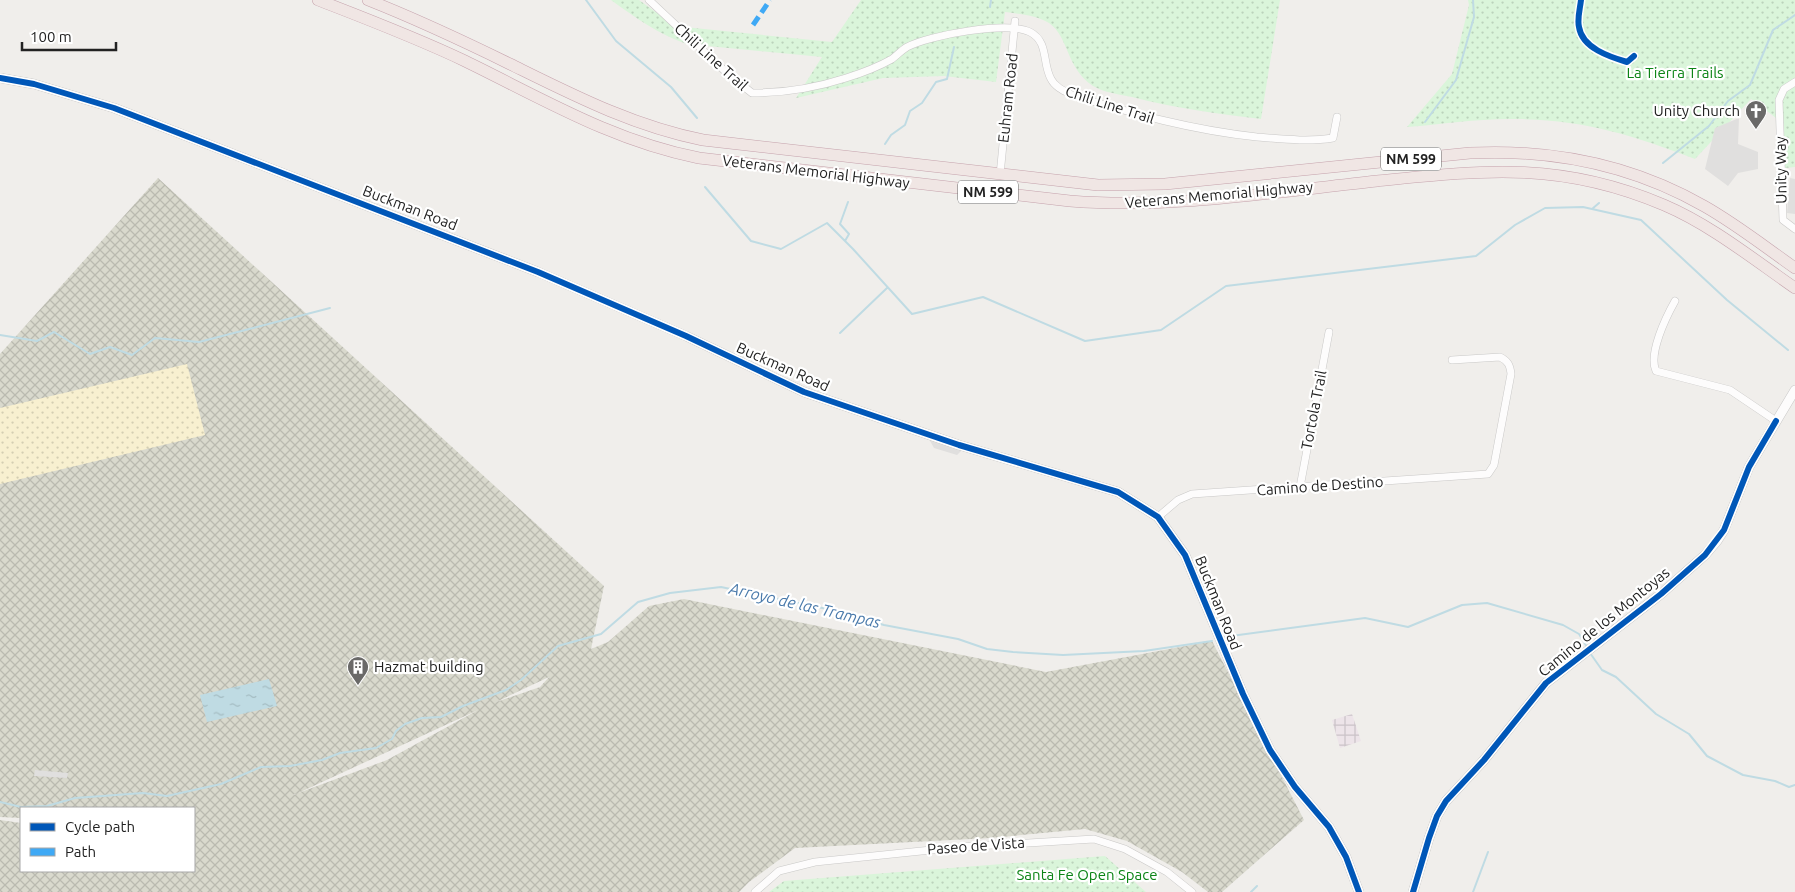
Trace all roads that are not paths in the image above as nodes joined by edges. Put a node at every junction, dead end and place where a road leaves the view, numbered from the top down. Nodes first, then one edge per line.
1 (318, 0) edge
2 (368, 0) edge
3 (649, 0) edge
4 (1015, 21) dead end
5 (1014, 30) junction
6 (0, 78) edge
7 (1795, 82) edge
8 (1337, 117) dead end
9 (1000, 175) junction
10 (1795, 229) edge
11 (1795, 268) edge
12 (1795, 288) edge
13 (1675, 301) dead end
14 (1329, 332) dead end
15 (1452, 360) dead end
16 (1795, 390) edge
17 (1776, 420) junction
18 (1300, 487) junction
19 (1158, 517) junction
20 (755, 892) edge
21 (1192, 892) edge
22 (1359, 892) edge
23 (1413, 892) edge

1 - 12 highway, Veterans Memorial Highway / NM 599
2 - 9 highway, Veterans Memorial Highway / NM 599
3 - 5 street, Chili Line Trail
4 - 5 street, Euhram Road
5 - 8 street, Chili Line Trail
5 - 9 street, Euhram Road
6 - 19 street, Buckman Road
7 - 10 street, Unity Way
9 - 11 highway, Veterans Memorial Highway / NM 599
13 - 17 street
14 - 18 street, Tortola Trail
15 - 18 street, Camino de Destino
16 - 17 street, Camino de los Montoyas
17 - 23 street, Camino de los Montoyas
18 - 19 street, Camino de Destino
19 - 22 street, Buckman Road
20 - 21 street, Paseo de Vista

